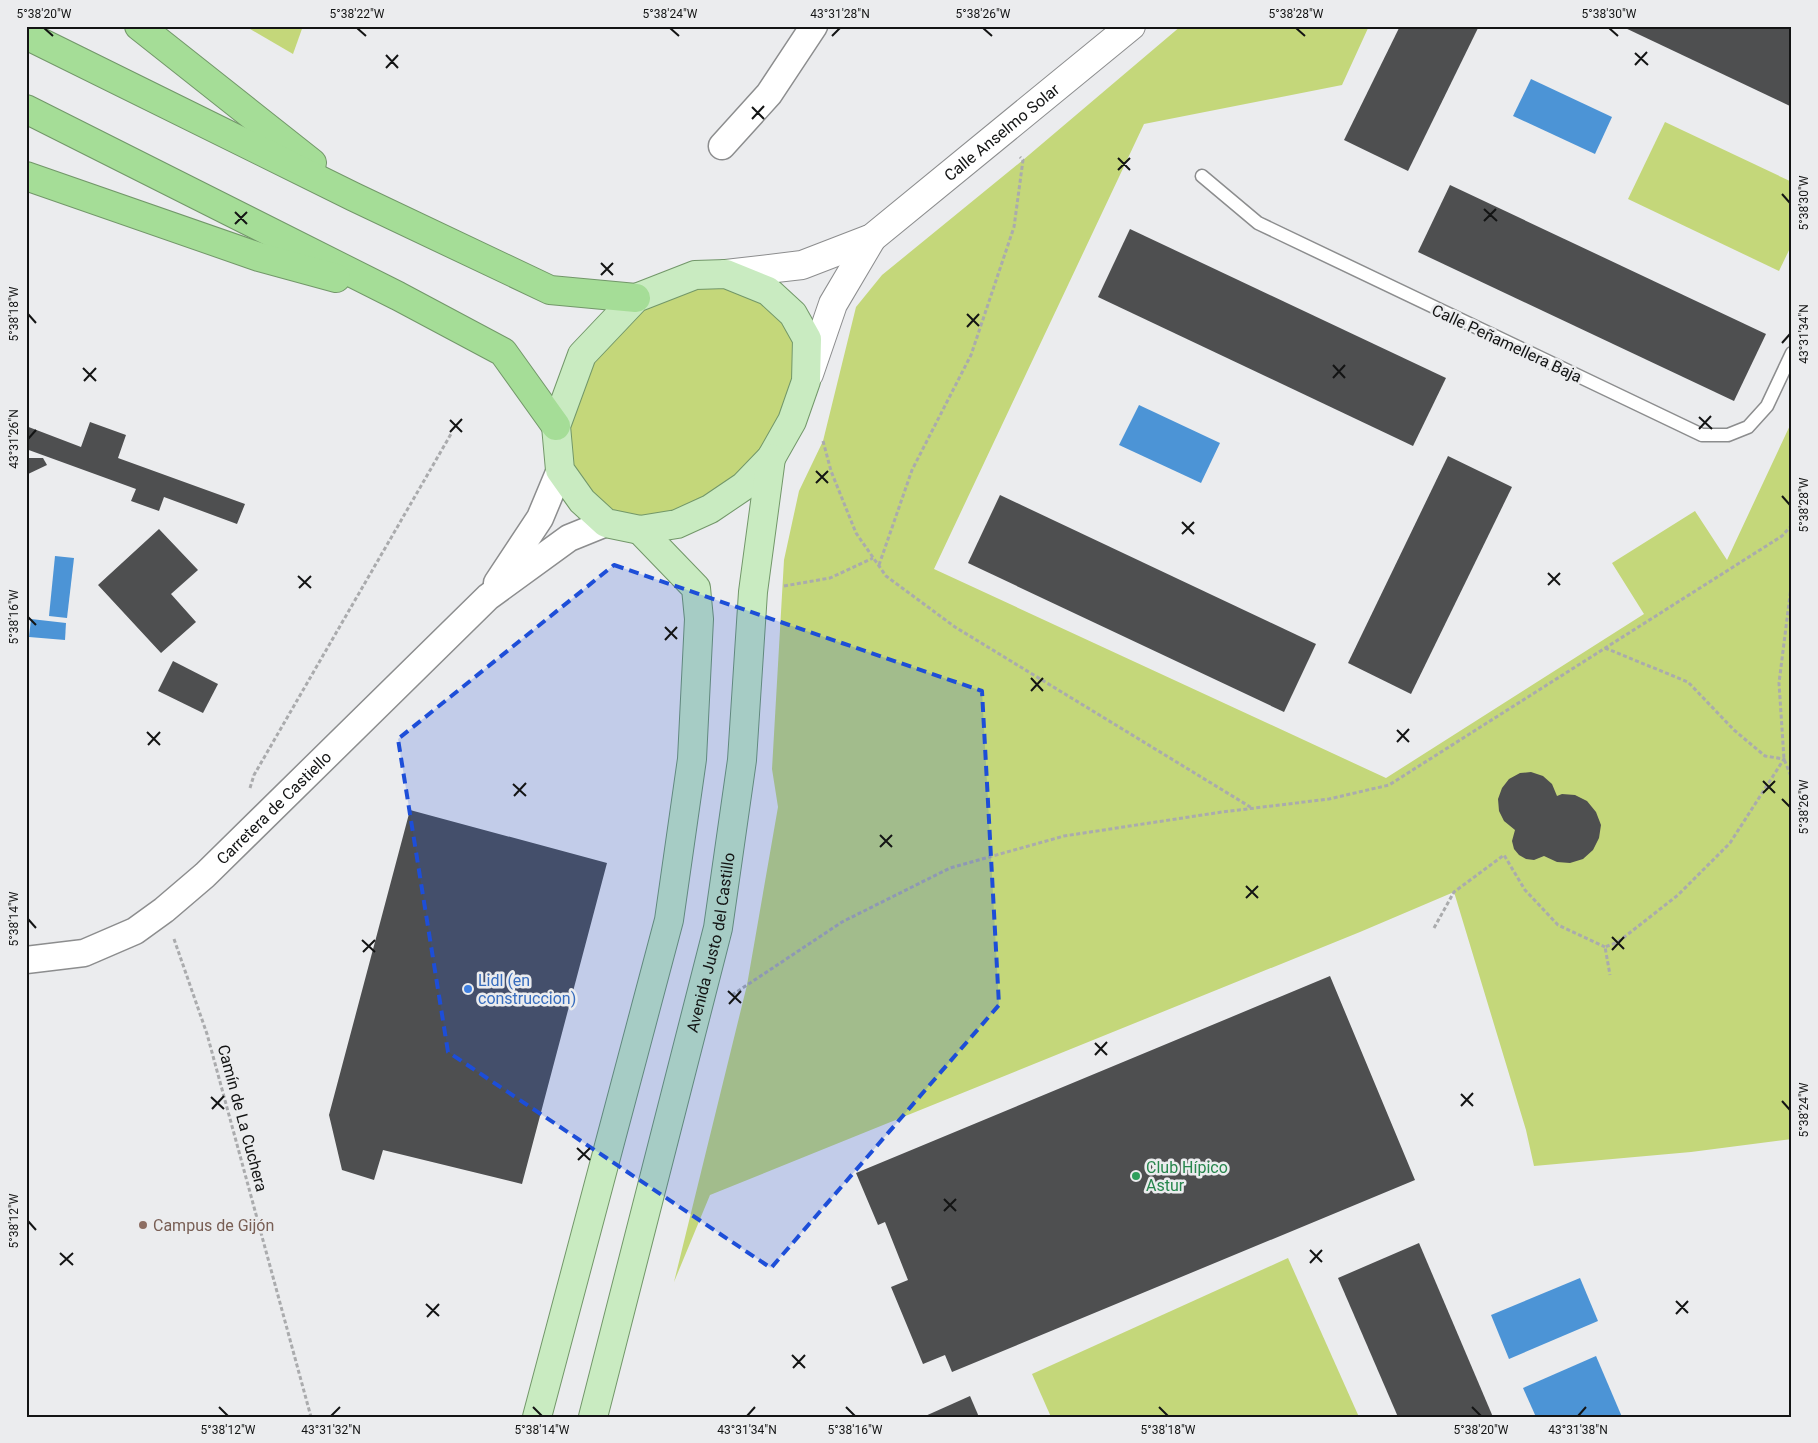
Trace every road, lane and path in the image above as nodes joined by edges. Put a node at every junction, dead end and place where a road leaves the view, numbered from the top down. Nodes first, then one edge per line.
1 (139, 26) edge
2 (814, 26) edge
3 (1131, 26) edge
4 (26, 35) edge
5 (26, 109) edge
6 (722, 146) dead end
7 (1016, 150) dead end
8 (26, 176) edge
9 (1202, 176) dead end
10 (354, 197) junction
11 (872, 238) junction
12 (726, 274) junction
13 (398, 296) junction
14 (636, 298) junction
15 (1792, 353) edge
16 (806, 381) junction
17 (556, 426) junction
18 (451, 434) dead end
19 (822, 441) dead end
20 (771, 458) junction
21 (560, 470) junction
22 (606, 523) junction
23 (1792, 525) edge
24 (640, 530) junction
25 (873, 558) junction
26 (878, 565) junction
27 (1792, 579) edge
28 (753, 592) junction
29 (488, 597) junction
30 (1604, 648) junction
31 (1784, 759) junction
32 (1792, 779) edge
33 (248, 793) dead end
34 (1253, 808) junction
35 (1434, 928) dead end
36 (175, 943) dead end
37 (1605, 947) junction
38 (26, 960) edge
39 (1610, 975) dead end
40 (695, 1019) junction
41 (311, 1417) edge
42 (537, 1417) edge
43 (593, 1417) edge

1 - 10 highway
2 - 6 street
3 - 11 main road, Calle Anselmo Solar
4 - 10 highway
5 - 13 highway
7 - 26 path
8 - 13 highway
9 - 15 lane, Calle Peñamellera Baja
10 - 14 highway
11 - 12 main road, Calle Anselmo Solar
11 - 16 main road, Calle Anselmo Solar
12 - 14 main road
12 - 16 main road
13 - 17 highway
14 - 17 main road
16 - 20 main road
17 - 21 main road
18 - 33 path
19 - 25 path
20 - 24 main road
20 - 28 main road, Avenida Justo del Castillo
21 - 22 main road
21 - 29 street, Carretera de Castiello
22 - 24 main road
22 - 29 street, Carretera de Castiello
23 - 30 path
24 - 42 main road
25 - 26 path
25 - 28 path
26 - 34 path
27 - 31 path
28 - 40 main road, Avenida Justo del Castillo
29 - 38 street, Carretera de Castiello
30 - 31 path
30 - 34 path
31 - 32 path
31 - 37 path
34 - 40 path
35 - 37 path
36 - 41 path, Camín de La Cuchera
37 - 39 path
40 - 43 main road, Avenida Justo del Castillo

